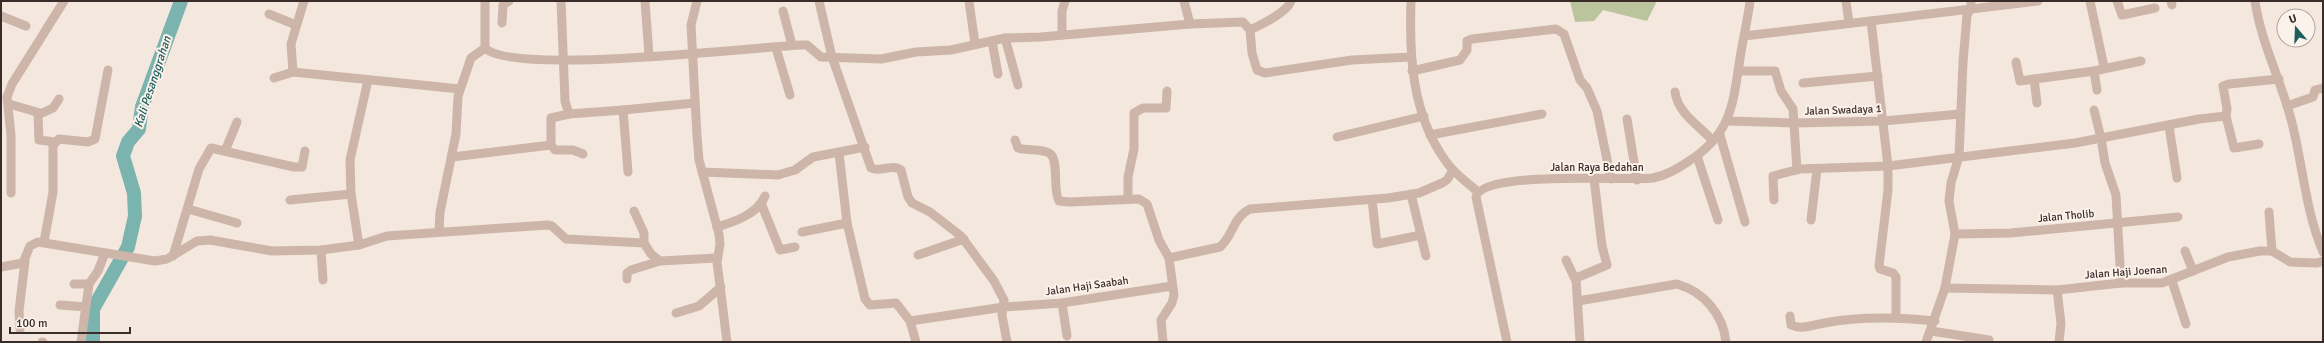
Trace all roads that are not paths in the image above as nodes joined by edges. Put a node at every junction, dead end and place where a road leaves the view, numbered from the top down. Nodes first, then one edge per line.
1 (64, 1) edge
2 (304, 1) edge
3 (485, 1) edge
4 (509, 1) edge
5 (561, 1) edge
6 (645, 1) edge
7 (697, 1) edge
8 (819, 1) edge
9 (969, 1) edge
10 (1065, 1) edge
11 (1184, 1) edge
12 (1291, 1) edge
13 (1411, 1) edge
14 (1750, 1) edge
15 (1846, 1) edge
16 (2038, 1) edge
17 (2090, 1) edge
18 (2117, 1) edge
19 (2255, 1) edge
20 (2018, 2) edge
21 (1971, 4) edge
22 (2154, 8) dead end
23 (783, 11) dead end
24 (269, 14) dead end
25 (1, 16) edge
26 (1871, 21) junction
27 (502, 23) dead end
28 (1849, 23) junction
29 (1190, 24) junction
30 (296, 25) junction
31 (26, 26) dead end
32 (1250, 30) junction
33 (1062, 35) junction
34 (1744, 36) junction
35 (1005, 38) junction
36 (992, 41) junction
37 (976, 44) junction
38 (792, 45) junction
39 (485, 47) junction
40 (776, 48) junction
41 (692, 53) junction
42 (649, 55) junction
43 (832, 57) junction
44 (1411, 57) junction
45 (563, 61) junction
46 (2141, 61) dead end
47 (2016, 62) dead end
48 (2104, 68) junction
49 (108, 70) dead end
50 (1412, 71) junction
51 (1738, 71) junction
52 (2094, 71) junction
53 (293, 72) junction
54 (998, 74) dead end
55 (1878, 76) junction
56 (274, 78) dead end
57 (2034, 79) junction
58 (2279, 79) junction
59 (368, 80) junction
60 (1803, 83) dead end
61 (1018, 85) dead end
62 (2323, 88) edge
63 (460, 89) junction
64 (2097, 90) dead end
65 (1167, 91) dead end
66 (1675, 92) dead end
67 (790, 96) dead end
68 (6, 98) edge
69 (59, 99) dead end
70 (694, 103) junction
71 (2037, 103) dead end
72 (2287, 106) junction
73 (623, 110) junction
74 (2094, 110) dead end
75 (40, 113) junction
76 (569, 114) junction
77 (1542, 114) dead end
78 (1960, 114) junction
79 (1424, 116) junction
80 (2226, 116) junction
81 (1627, 119) dead end
82 (1726, 121) junction
83 (1884, 121) junction
84 (238, 122) dead end
85 (1794, 123) junction
86 (2169, 126) junction
87 (1430, 135) junction
88 (1337, 137) dead end
89 (1716, 138) junction
90 (2102, 138) junction
91 (1015, 140) dead end
92 (54, 142) junction
93 (2259, 144) dead end
94 (551, 145) junction
95 (865, 147) junction
96 (225, 151) junction
97 (305, 151) dead end
98 (839, 153) junction
99 (583, 154) dead end
100 (1697, 156) junction
101 (1959, 156) junction
102 (452, 157) junction
103 (1888, 166) junction
104 (1817, 169) junction
105 (1453, 170) junction
106 (1797, 170) junction
107 (628, 172) dead end
108 (702, 172) junction
109 (2177, 178) dead end
110 (1594, 179) junction
111 (1611, 179) junction
112 (1637, 180) junction
113 (1478, 192) junction
114 (11, 193) dead end
115 (351, 194) junction
116 (1411, 194) junction
117 (1128, 199) junction
118 (290, 200) dead end
119 (1372, 200) junction
120 (1774, 200) dead end
121 (188, 210) junction
122 (634, 211) dead end
123 (2269, 212) dead end
124 (2178, 217) dead end
125 (1718, 220) dead end
126 (1811, 220) dead end
127 (1745, 222) dead end
128 (847, 223) junction
129 (237, 224) dead end
130 (2119, 224) junction
131 (717, 227) junction
132 (439, 232) junction
133 (802, 232) dead end
134 (1955, 234) junction
135 (1421, 235) junction
136 (964, 239) junction
137 (44, 242) junction
138 (644, 243) junction
139 (359, 245) junction
140 (795, 247) dead end
141 (321, 250) junction
142 (2185, 251) dead end
143 (2272, 251) junction
144 (2323, 252) edge
145 (105, 253) junction
146 (918, 255) dead end
147 (173, 256) junction
148 (1426, 256) dead end
149 (716, 258) junction
150 (1169, 258) junction
151 (1566, 260) dead end
152 (25, 261) junction
153 (660, 261) junction
154 (2323, 261) edge
155 (1, 267) edge
156 (2193, 272) junction
157 (627, 279) dead end
158 (323, 280) dead end
159 (1576, 281) junction
160 (2172, 281) junction
161 (2121, 283) junction
162 (74, 284) dead end
163 (89, 284) junction
164 (1172, 286) junction
165 (721, 287) junction
166 (1945, 288) junction
167 (2057, 290) junction
168 (1578, 301) junction
169 (1062, 303) junction
170 (60, 305) dead end
171 (86, 307) junction
172 (1004, 307) junction
173 (676, 313) dead end
174 (1790, 316) dead end
175 (1896, 317) junction
176 (910, 321) junction
177 (1935, 321) junction
178 (2186, 324) dead end
179 (20, 329) dead end
180 (1931, 331) junction
181 (1067, 336) dead end
182 (1989, 340) dead end
183 (81, 342) edge
184 (727, 342) edge
185 (916, 342) edge
186 (1007, 342) edge
187 (1163, 342) edge
188 (1507, 342) edge
189 (1580, 342) edge
190 (1726, 342) edge
191 (1926, 342) edge
192 (2059, 342) edge

1 - 68 street
2 - 30 street
3 - 39 street
4 - 27 street
5 - 45 street
6 - 42 street
7 - 41 street
8 - 43 street
9 - 37 street
10 - 33 street
11 - 29 street
12 - 32 street
13 - 44 street
14 - 34 street, Jalan Raya Bedahan
15 - 28 street
16 - 20 street
17 - 48 street
18 - 22 street
19 - 58 street
20 - 21 street
21 - 26 street
21 - 78 street
23 - 38 street
24 - 30 street
25 - 31 street
26 - 28 street
26 - 55 street
28 - 34 street
29 - 32 street
29 - 33 street
30 - 53 street
32 - 44 street
33 - 35 street
34 - 51 street, Jalan Raya Bedahan
35 - 36 street
35 - 61 street
36 - 37 street
36 - 54 street
37 - 43 street
38 - 40 street
38 - 43 street
39 - 45 street
39 - 63 street
40 - 41 street
40 - 67 street
41 - 42 street
41 - 70 street
42 - 45 street
43 - 95 street
44 - 50 street
45 - 76 street
46 - 48 street
47 - 57 street
48 - 52 street
49 - 92 street
50 - 79 street
50 - 111 street
51 - 82 street, Jalan Raya Bedahan
51 - 85 street
52 - 57 street
52 - 64 street
53 - 56 street
53 - 59 street
55 - 60 street
55 - 83 street
57 - 71 street
58 - 72 street
58 - 80 street
59 - 63 street
59 - 115 street
62 - 72 street
63 - 102 street
65 - 117 street
66 - 89 street
68 - 75 street
68 - 114 street
69 - 75 street
70 - 73 street
70 - 108 street
72 - 144 street
73 - 76 street
73 - 107 street
74 - 90 street
75 - 92 street
76 - 94 street
77 - 87 street
78 - 83 street, Jalan Swadaya 1
78 - 101 street
79 - 87 street
79 - 88 street
80 - 86 street
80 - 93 street
81 - 112 street
82 - 85 street, Jalan Swadaya 1
82 - 89 street, Jalan Raya Bedahan
83 - 85 street, Jalan Swadaya 1
83 - 103 street
84 - 96 street
85 - 106 street
86 - 90 street
86 - 109 street
87 - 105 street
89 - 100 street, Jalan Raya Bedahan
89 - 127 street
90 - 101 street
90 - 130 street
91 - 117 street
92 - 137 street
94 - 99 street
94 - 102 street
95 - 98 street
95 - 136 street
96 - 97 street
96 - 121 street
98 - 108 street
98 - 128 street
100 - 112 street, Jalan Raya Bedahan
100 - 125 street
101 - 103 street
101 - 134 street
102 - 132 street
103 - 104 street
103 - 175 street
104 - 106 street
104 - 126 street
105 - 113 street
105 - 116 street
106 - 120 street
108 - 131 street
110 - 111 street, Jalan Raya Bedahan
110 - 113 street, Jalan Raya Bedahan
110 - 159 street
111 - 112 street, Jalan Raya Bedahan
113 - 188 street
115 - 118 street
115 - 139 street
116 - 119 street
116 - 135 street
117 - 150 street
119 - 135 street
119 - 150 street
121 - 129 street
121 - 147 street
122 - 138 street
123 - 143 street
124 - 130 street, Jalan Tholib
128 - 133 street
128 - 176 street
130 - 134 street, Jalan Tholib
130 - 161 street
131 - 140 street
131 - 149 street
132 - 138 street
132 - 139 street
134 - 166 street
135 - 148 street
136 - 146 street
136 - 172 street
137 - 145 street
137 - 152 street
138 - 153 street
139 - 141 street
141 - 147 street
141 - 158 street
142 - 156 street
143 - 154 street
143 - 156 street, Jalan Haji Joenan
145 - 147 street
145 - 163 street
149 - 153 street
149 - 165 street
150 - 164 street
151 - 159 street
152 - 155 street
152 - 179 street
153 - 157 street
156 - 160 street, Jalan Haji Joenan
159 - 168 street
160 - 161 street, Jalan Haji Joenan
160 - 178 street
161 - 167 street, Jalan Haji Joenan
162 - 163 street
163 - 171 street
164 - 169 street, Jalan Haji Saabah
164 - 187 street
165 - 173 street
165 - 184 street
166 - 167 street, Jalan Haji Joenan
166 - 177 street
167 - 192 street
168 - 189 street
168 - 190 street
169 - 172 street, Jalan Haji Saabah
169 - 181 street
170 - 171 street
171 - 183 street
172 - 176 street, Jalan Haji Saabah
172 - 186 street
174 - 175 street
175 - 177 street
176 - 185 street
177 - 180 street
180 - 182 street
180 - 191 street

